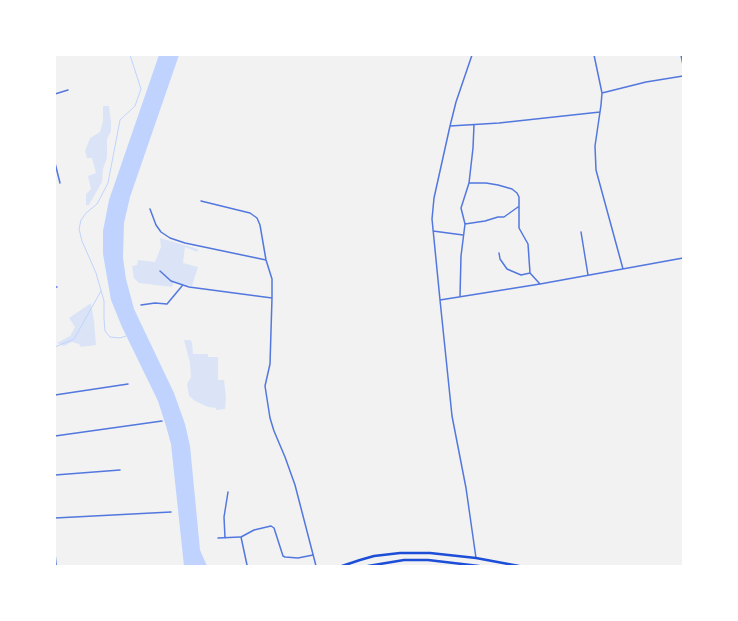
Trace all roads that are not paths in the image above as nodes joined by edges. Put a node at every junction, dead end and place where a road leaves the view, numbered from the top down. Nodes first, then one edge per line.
1 (472, 55) edge
2 (594, 55) edge
3 (681, 55) edge
4 (683, 65) edge
5 (683, 76) edge
6 (68, 90) dead end
7 (55, 94) edge
8 (602, 94) junction
9 (600, 112) junction
10 (474, 125) junction
11 (450, 126) junction
12 (55, 163) edge
13 (60, 183) dead end
14 (469, 183) junction
15 (201, 201) dead end
16 (518, 207) junction
17 (150, 209) dead end
18 (465, 224) junction
19 (433, 231) junction
20 (581, 232) dead end
21 (463, 235) junction
22 (499, 253) dead end
23 (683, 258) edge
24 (266, 260) junction
25 (623, 269) junction
26 (160, 271) dead end
27 (530, 273) junction
28 (588, 276) junction
29 (540, 284) junction
30 (183, 286) junction
31 (460, 296) junction
32 (272, 298) junction
33 (440, 300) junction
34 (141, 305) dead end
35 (128, 384) dead end
36 (55, 395) edge
37 (162, 420) dead end
38 (55, 436) edge
39 (120, 470) dead end
40 (55, 476) edge
41 (228, 492) dead end
42 (171, 512) dead end
43 (55, 518) edge
44 (241, 537) junction
45 (218, 538) dead end
46 (225, 538) junction
47 (313, 555) junction
48 (55, 556) edge
49 (476, 558) junction
50 (452, 562) junction
51 (247, 565) edge
52 (56, 566) edge
53 (316, 566) edge
54 (342, 566) edge
55 (368, 566) edge
56 (451, 566) edge
57 (479, 566) edge
58 (519, 566) edge

1 - 11 street
2 - 8 street
3 - 4 street
5 - 8 street
6 - 7 street
8 - 9 street
9 - 10 street
9 - 25 street
10 - 11 street
10 - 14 street
11 - 19 street
12 - 13 street
14 - 16 street
14 - 18 street
15 - 24 street
16 - 18 street
16 - 27 street
17 - 24 street
18 - 21 street
19 - 21 street
19 - 33 street
20 - 28 street
21 - 31 street
22 - 27 street
23 - 25 street
24 - 32 street
25 - 28 street
26 - 30 street
27 - 29 street
28 - 29 street
29 - 31 street
30 - 32 street
30 - 34 street
31 - 33 street
32 - 47 street
33 - 49 street
35 - 36 street
37 - 38 street
39 - 40 street
41 - 46 street
42 - 43 street
44 - 46 street
44 - 47 street
44 - 51 street
45 - 46 street
47 - 53 street
48 - 52 street
49 - 54 main road
49 - 58 main road
50 - 55 main road
50 - 56 street
50 - 57 main road

